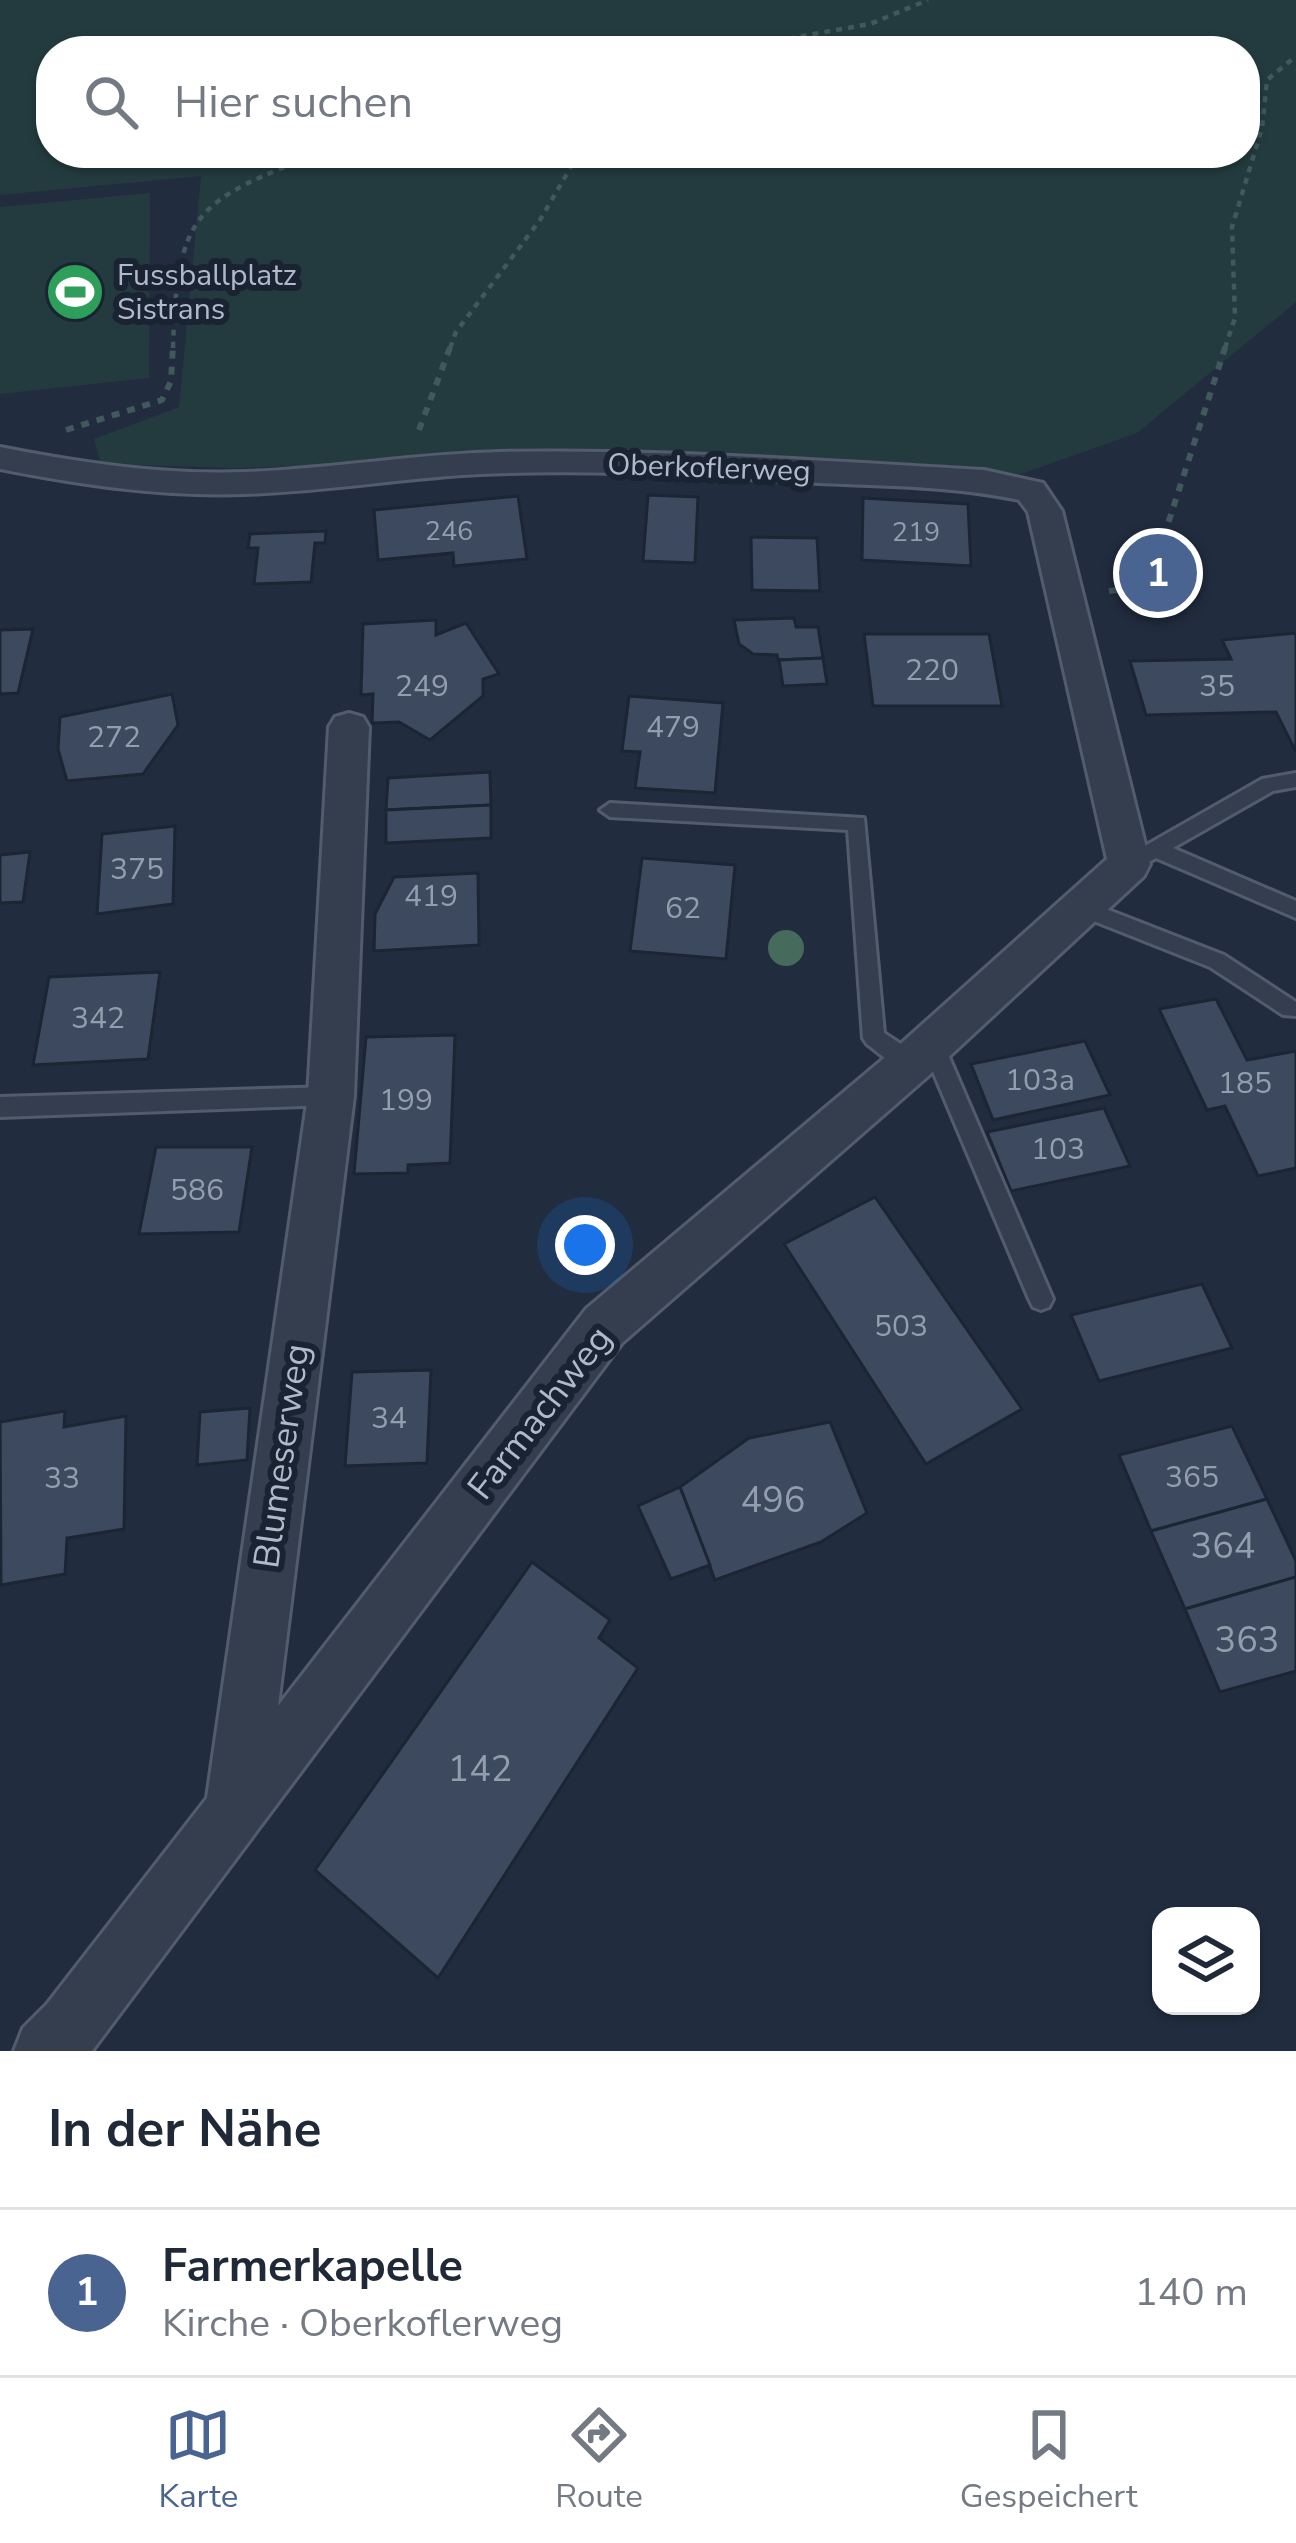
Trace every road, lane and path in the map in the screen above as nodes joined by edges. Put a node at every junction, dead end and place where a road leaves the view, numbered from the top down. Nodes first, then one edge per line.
1 (928, 0) edge
2 (802, 36) edge
3 (1296, 56) edge
4 (1260, 135) edge
5 (283, 168) edge
6 (570, 168) edge
7 (1250, 168) edge
8 (0, 458) edge
9 (403, 472) junction
10 (1066, 597) junction
11 (350, 727) dead end
12 (1296, 780) edge
13 (610, 810) dead end
14 (1142, 857) junction
15 (1083, 908) junction
16 (1296, 910) edge
17 (1290, 1009) dead end
18 (922, 1053) junction
19 (331, 1096) junction
20 (0, 1107) edge
21 (1041, 1299) dead end
22 (234, 1815) junction
23 (46, 2051) edge

1 - 2 path
3 - 4 path
5 - 8 path
6 - 9 path
7 - 10 path
8 - 9 street, Oberkoflerweg
9 - 10 street, Oberkoflerweg
10 - 14 street, Oberkoflerweg
11 - 19 street, Blumeserweg
12 - 14 lane
13 - 18 lane
14 - 15 street, Farmachweg
14 - 16 lane
15 - 17 lane
15 - 18 street, Farmachweg
18 - 21 lane
18 - 22 street, Farmachweg
19 - 20 lane
19 - 22 street, Blumeserweg
22 - 23 street, Farmachweg

